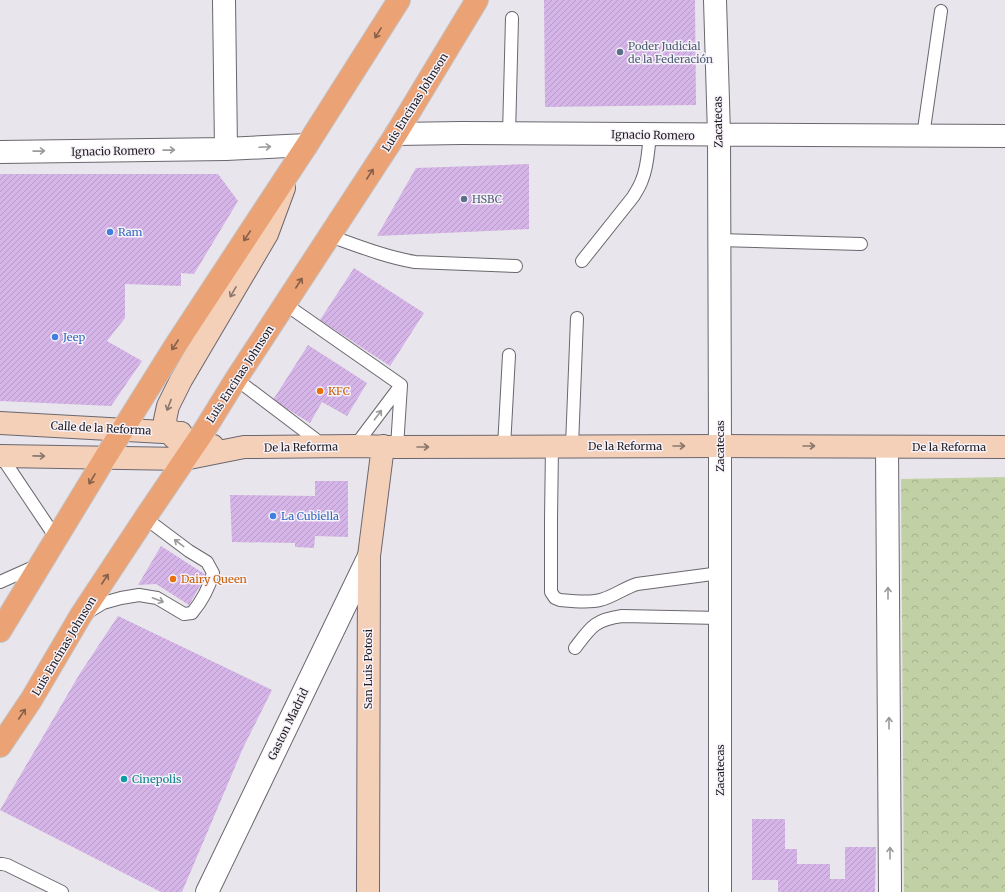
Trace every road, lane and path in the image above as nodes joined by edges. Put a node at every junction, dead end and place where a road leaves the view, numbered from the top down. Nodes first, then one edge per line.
1 (224, 0) edge
2 (399, 0) edge
3 (477, 0) edge
4 (715, 0) edge
5 (941, 11) dead end
6 (512, 18) dead end
7 (396, 134) junction
8 (508, 134) junction
9 (650, 135) junction
10 (719, 135) junction
11 (923, 136) junction
12 (1005, 136) edge
13 (307, 145) junction
14 (226, 150) junction
15 (0, 152) edge
16 (292, 169) junction
17 (330, 236) junction
18 (719, 240) junction
19 (861, 244) dead end
20 (582, 261) dead end
21 (516, 266) dead end
22 (285, 304) junction
23 (577, 318) dead end
24 (509, 355) dead end
25 (236, 379) junction
26 (401, 385) junction
27 (0, 422) edge
28 (123, 429) junction
29 (168, 432) junction
30 (194, 446) junction
31 (324, 446) junction
32 (355, 446) junction
33 (390, 446) junction
34 (562, 446) junction
35 (720, 446) junction
36 (887, 446) junction
37 (244, 447) junction
38 (504, 447) junction
39 (1005, 447) edge
40 (1, 456) edge
41 (105, 458) junction
42 (145, 518) junction
43 (56, 538) junction
44 (369, 556) junction
45 (39, 565) junction
46 (720, 573) junction
47 (0, 582) edge
48 (6, 612) edge
49 (81, 615) junction
50 (720, 618) junction
51 (0, 631) edge
52 (575, 648) dead end
53 (1, 741) edge
54 (0, 864) edge
55 (62, 892) edge
56 (207, 892) edge
57 (368, 892) edge
58 (720, 892) edge
59 (890, 892) edge

1 - 14 street
2 -> 13 main road
3 - 7 main road, Luis Encinas Johnson
4 - 10 street, Zacatecas
5 - 11 lane
6 - 8 lane
7 - 8 street, Ignacio Romero
17 -> 7 main road, Luis Encinas Johnson
8 - 9 street, Ignacio Romero
9 - 10 street, Ignacio Romero
9 - 20 lane
10 - 11 street, Ignacio Romero
10 - 18 street, Zacatecas
11 - 12 street, Ignacio Romero
14 -> 13 street, Ignacio Romero
13 - 16 main road
15 -> 14 street, Ignacio Romero
16 -> 28 main road
16 -> 29 main road
17 - 21 lane
22 -> 17 main road, Luis Encinas Johnson
18 - 19 lane
18 - 35 street, Zacatecas
22 - 25 main road, Luis Encinas Johnson
22 - 26 lane
23 - 34 lane
24 - 38 lane
25 - 30 main road, Luis Encinas Johnson
25 - 31 lane
32 -> 26 lane
26 - 33 lane
27 - 28 main road, Calle de la Reforma
28 - 29 main road, Calle de la Reforma
28 - 41 main road
29 - 30 main road
30 - 37 main road, De la Reforma
30 - 37 main road, De la Reforma
30 - 41 main road
30 - 42 main road, Luis Encinas Johnson
31 - 32 main road, De la Reforma
31 - 37 main road, De la Reforma
32 - 33 main road, De la Reforma
33 -> 38 main road, De la Reforma
33 - 44 main road, San Luis Potosi
34 -> 35 main road, De la Reforma
34 - 38 main road, De la Reforma
34 - 46 lane
35 -> 36 main road, De la Reforma
35 - 46 street, Zacatecas
36 - 39 main road, De la Reforma
59 -> 36 street
40 -> 41 main road
40 - 43 lane
41 -> 43 main road
49 -> 42 main road, Luis Encinas Johnson
49 -> 42 lane
43 - 45 main road
44 - 56 street, Gaston Madrid
44 - 57 main road, San Luis Potosi
45 - 47 lane
45 - 48 main road
46 - 50 street, Zacatecas
48 - 51 main road
53 -> 49 main road, Luis Encinas Johnson
50 - 52 lane
50 - 58 street, Zacatecas
54 - 55 lane

